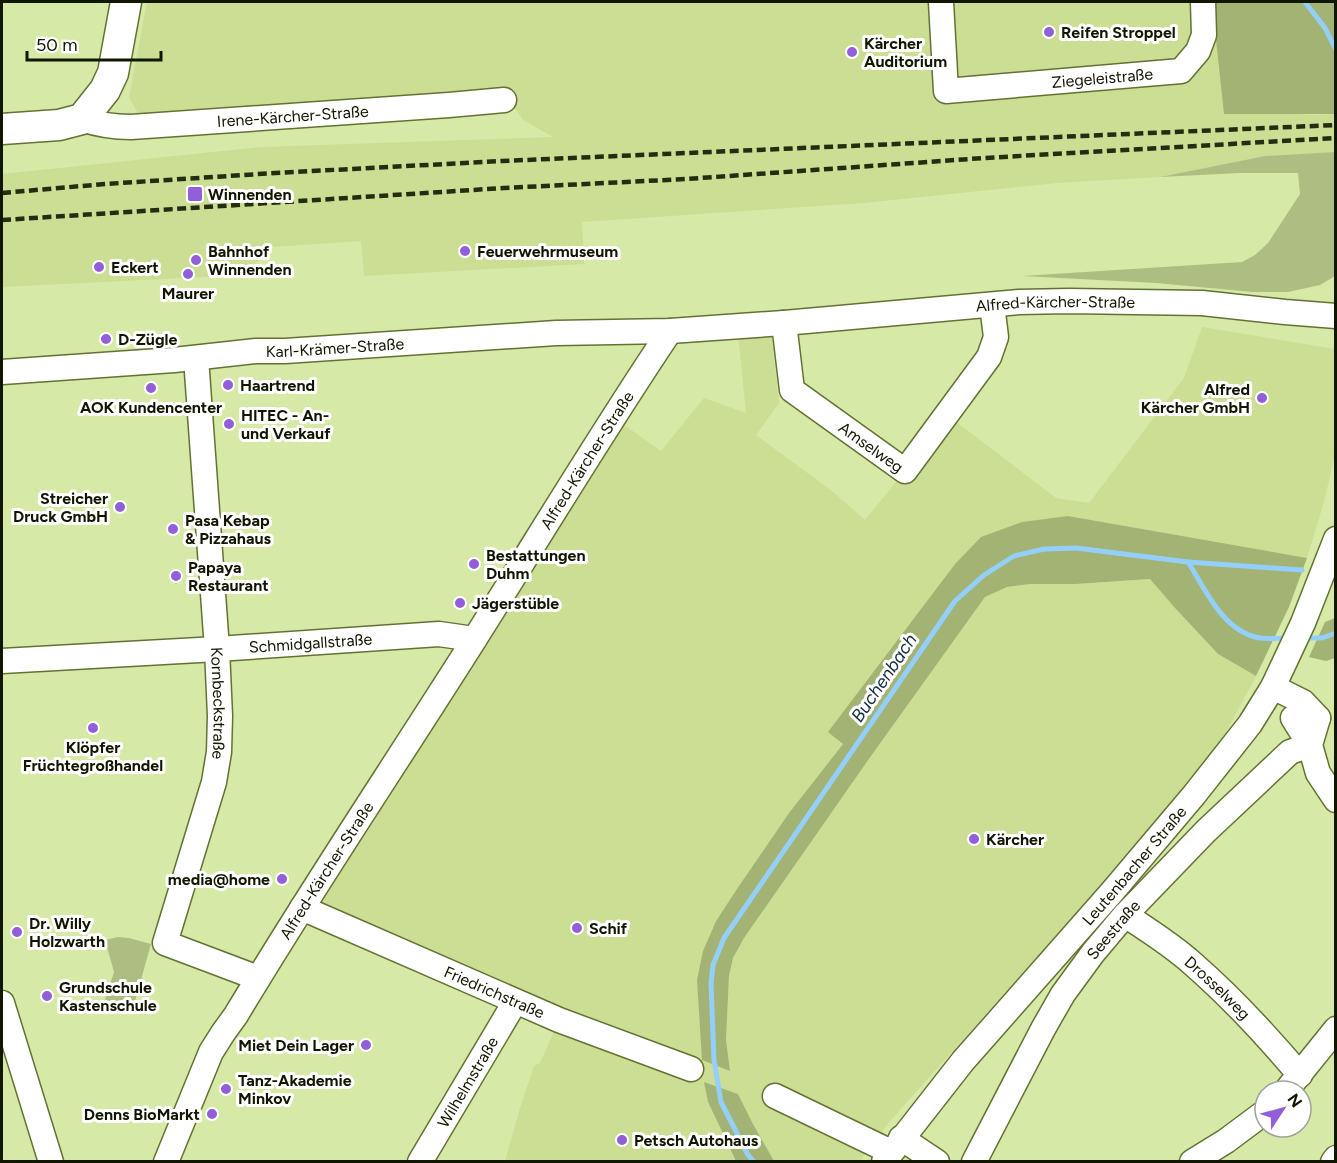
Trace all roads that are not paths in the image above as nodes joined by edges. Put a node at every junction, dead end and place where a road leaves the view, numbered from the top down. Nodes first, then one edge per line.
1 (126, 2) edge
2 (941, 2) edge
3 (1203, 2) edge
4 (504, 99) dead end
5 (82, 119) junction
6 (2, 129) edge
7 (992, 305) junction
8 (1335, 316) edge
9 (784, 323) junction
10 (670, 331) junction
11 (196, 358) junction
12 (2, 372) edge
13 (1335, 539) edge
14 (474, 639) junction
15 (217, 650) junction
16 (2, 661) edge
17 (1268, 694) junction
18 (1327, 713) edge
19 (1293, 718) junction
20 (1300, 749) junction
21 (1335, 800) edge
22 (302, 908) junction
23 (1125, 915) junction
24 (258, 978) junction
25 (514, 1002) junction
26 (2, 1003) edge
27 (1335, 1029) edge
28 (691, 1069) dead end
29 (1290, 1079) edge
30 (1296, 1079) edge
31 (775, 1096) dead end
32 (1253, 1121) edge
33 (892, 1150) edge
34 (51, 1161) edge
35 (166, 1161) edge
36 (420, 1161) edge
37 (936, 1161) edge
38 (974, 1161) edge
39 (1192, 1161) edge

1 - 5 main road
2 - 3 street, Ziegeleistraße
4 - 5 street, Irene-Kärcher-Straße
5 - 6 main road
7 - 8 street, Alfred-Kärcher-Straße
7 - 9 street, Alfred-Kärcher-Straße
7 - 9 street, Amselweg
9 - 10 street, Alfred-Kärcher-Straße
10 - 11 street, Karl-Krämer-Straße
10 - 14 street, Alfred-Kärcher-Straße
11 - 12 street, Karl-Krämer-Straße
11 - 15 street, Kornbeckstraße
13 - 17 street, Leutenbacher Straße
14 - 15 street, Schmidgallstraße
14 - 22 street, Alfred-Kärcher-Straße
15 - 16 street, Schmidgallstraße
15 - 24 street, Kornbeckstraße
17 - 18 street
17 - 19 street
17 - 33 street, Leutenbacher Straße
18 - 19 street
18 - 20 street
19 - 20 street
20 - 21 street
20 - 23 street, Seestraße
22 - 24 street, Alfred-Kärcher-Straße
22 - 25 street, Friedrichstraße
23 - 29 street, Drosselweg
23 - 38 street, Seestraße
24 - 35 street, Alfred-Kärcher-Straße
25 - 28 street, Friedrichstraße
25 - 36 street, Wilhelmstraße
26 - 34 street
27 - 30 street
31 - 33 street
32 - 39 street
33 - 37 street

